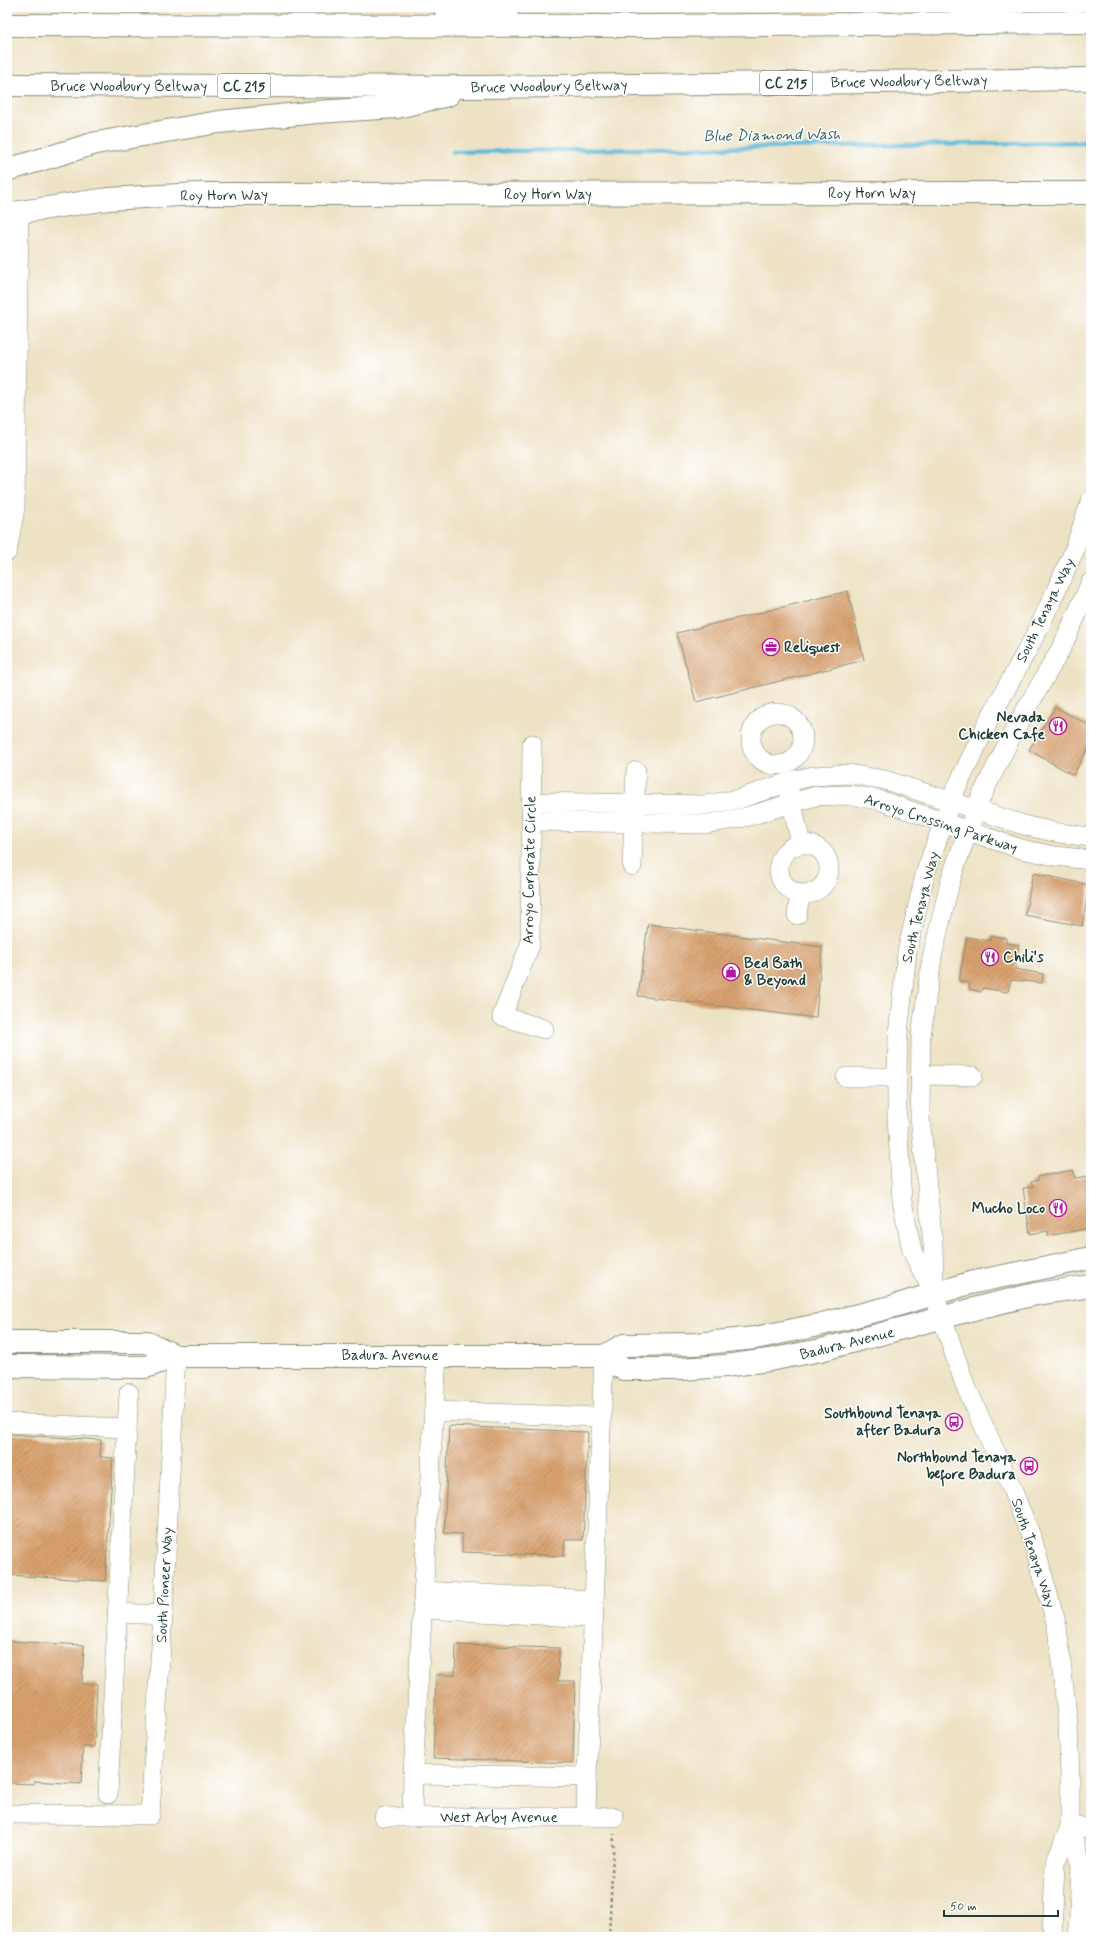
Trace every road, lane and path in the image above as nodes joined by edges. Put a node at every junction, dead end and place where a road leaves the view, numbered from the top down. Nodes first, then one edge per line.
1 (444, 7) edge
2 (1091, 22) edge
3 (7, 25) edge
4 (651, 26) junction
5 (1091, 79) edge
6 (7, 85) edge
7 (481, 87) junction
8 (7, 170) edge
9 (1091, 193) edge
10 (13, 213) edge
11 (12, 477) edge
12 (1089, 512) edge
13 (7, 552) edge
14 (1091, 582) edge
15 (532, 744) dead end
16 (783, 764) dead end
17 (636, 771) dead end
18 (788, 782) junction
19 (951, 801) junction
20 (531, 802) junction
21 (792, 802) junction
22 (634, 804) junction
23 (976, 809) junction
24 (531, 821) junction
25 (943, 822) junction
26 (634, 823) junction
27 (968, 831) junction
28 (1091, 836) edge
29 (800, 844) junction
30 (1091, 860) edge
31 (632, 866) dead end
32 (800, 894) junction
33 (797, 915) dead end
34 (544, 1029) dead end
35 (920, 1075) junction
36 (973, 1076) dead end
37 (846, 1077) dead end
38 (897, 1078) junction
39 (1091, 1258) edge
40 (1091, 1286) edge
41 (934, 1294) junction
42 (941, 1318) junction
43 (7, 1342) edge
44 (437, 1355) junction
45 (176, 1356) junction
46 (604, 1356) junction
47 (7, 1366) edge
48 (129, 1393) dead end
49 (434, 1411) junction
50 (601, 1417) junction
51 (7, 1423) edge
52 (127, 1428) junction
53 (422, 1600) junction
54 (594, 1609) junction
55 (117, 1613) junction
56 (163, 1615) junction
57 (413, 1774) junction
58 (587, 1778) junction
59 (108, 1794) dead end
60 (7, 1814) edge
61 (384, 1817) dead end
62 (412, 1817) junction
63 (586, 1817) junction
64 (614, 1817) joint
65 (1070, 1827) junction
66 (1091, 1828) edge
67 (609, 1937) edge
68 (1052, 1937) edge
69 (1078, 1937) edge

1 - 4 main road
2 - 4 main road
3 - 4 main road
5 - 7 main road, Bruce Woodbury Beltway / CC 215
6 - 7 main road, Bruce Woodbury Beltway / CC 215
7 - 8 main road
9 - 10 main road, Roy Horn Way
10 - 11 street
11 - 13 street
12 - 19 street, South Tenaya Way
14 - 23 street, South Tenaya Way
15 - 20 street, Arroyo Corporate Circle
16 - 18 street
17 - 22 street
18 - 19 street, Arroyo Crossing Parkway
18 - 21 street
18 - 22 street, Arroyo Crossing Parkway
19 - 23 street, Arroyo Crossing Parkway
19 - 25 street, South Tenaya Way
20 - 22 street, Arroyo Crossing Parkway
20 - 24 street, Arroyo Corporate Circle
21 - 25 street, Arroyo Crossing Parkway
21 - 26 street, Arroyo Crossing Parkway
21 - 29 street
22 - 26 street
23 - 27 street, South Tenaya Way
23 - 28 street, Arroyo Crossing Parkway
24 - 26 street, Arroyo Crossing Parkway
24 - 34 street, Arroyo Corporate Circle
25 - 27 street, Arroyo Crossing Parkway
25 - 38 street, South Tenaya Way
26 - 31 street
27 - 30 street, Arroyo Crossing Parkway
27 - 35 street, South Tenaya Way
29 - 32 street
29 - 32 street
32 - 33 street
35 - 36 street
35 - 41 street, South Tenaya Way
37 - 38 street
38 - 41 street, South Tenaya Way
39 - 41 main road, Badura Avenue
40 - 42 main road, Badura Avenue
41 - 42 street, South Tenaya Way
41 - 46 main road, Badura Avenue
42 - 46 main road, Badura Avenue
42 - 65 street, South Tenaya Way
43 - 45 main road, Badura Avenue
44 - 45 main road, Badura Avenue
44 - 46 main road, Badura Avenue
44 - 49 street
45 - 47 main road, Badura Avenue
45 - 56 street, South Pioneer Way
46 - 50 street
48 - 52 street
49 - 50 street
49 - 53 street
50 - 54 street
51 - 52 street
52 - 55 street
53 - 54 street
53 - 57 street
54 - 58 street
55 - 56 street
55 - 59 street
56 - 60 street, South Pioneer Way
57 - 58 street
57 - 62 street
58 - 63 street
61 - 62 street, West Arby Avenue
62 - 63 street, West Arby Avenue
63 - 64 street, West Arby Avenue
64 - 67 path
65 - 66 street
65 - 68 street, South Tenaya Way
65 - 69 street, South Tenaya Way

